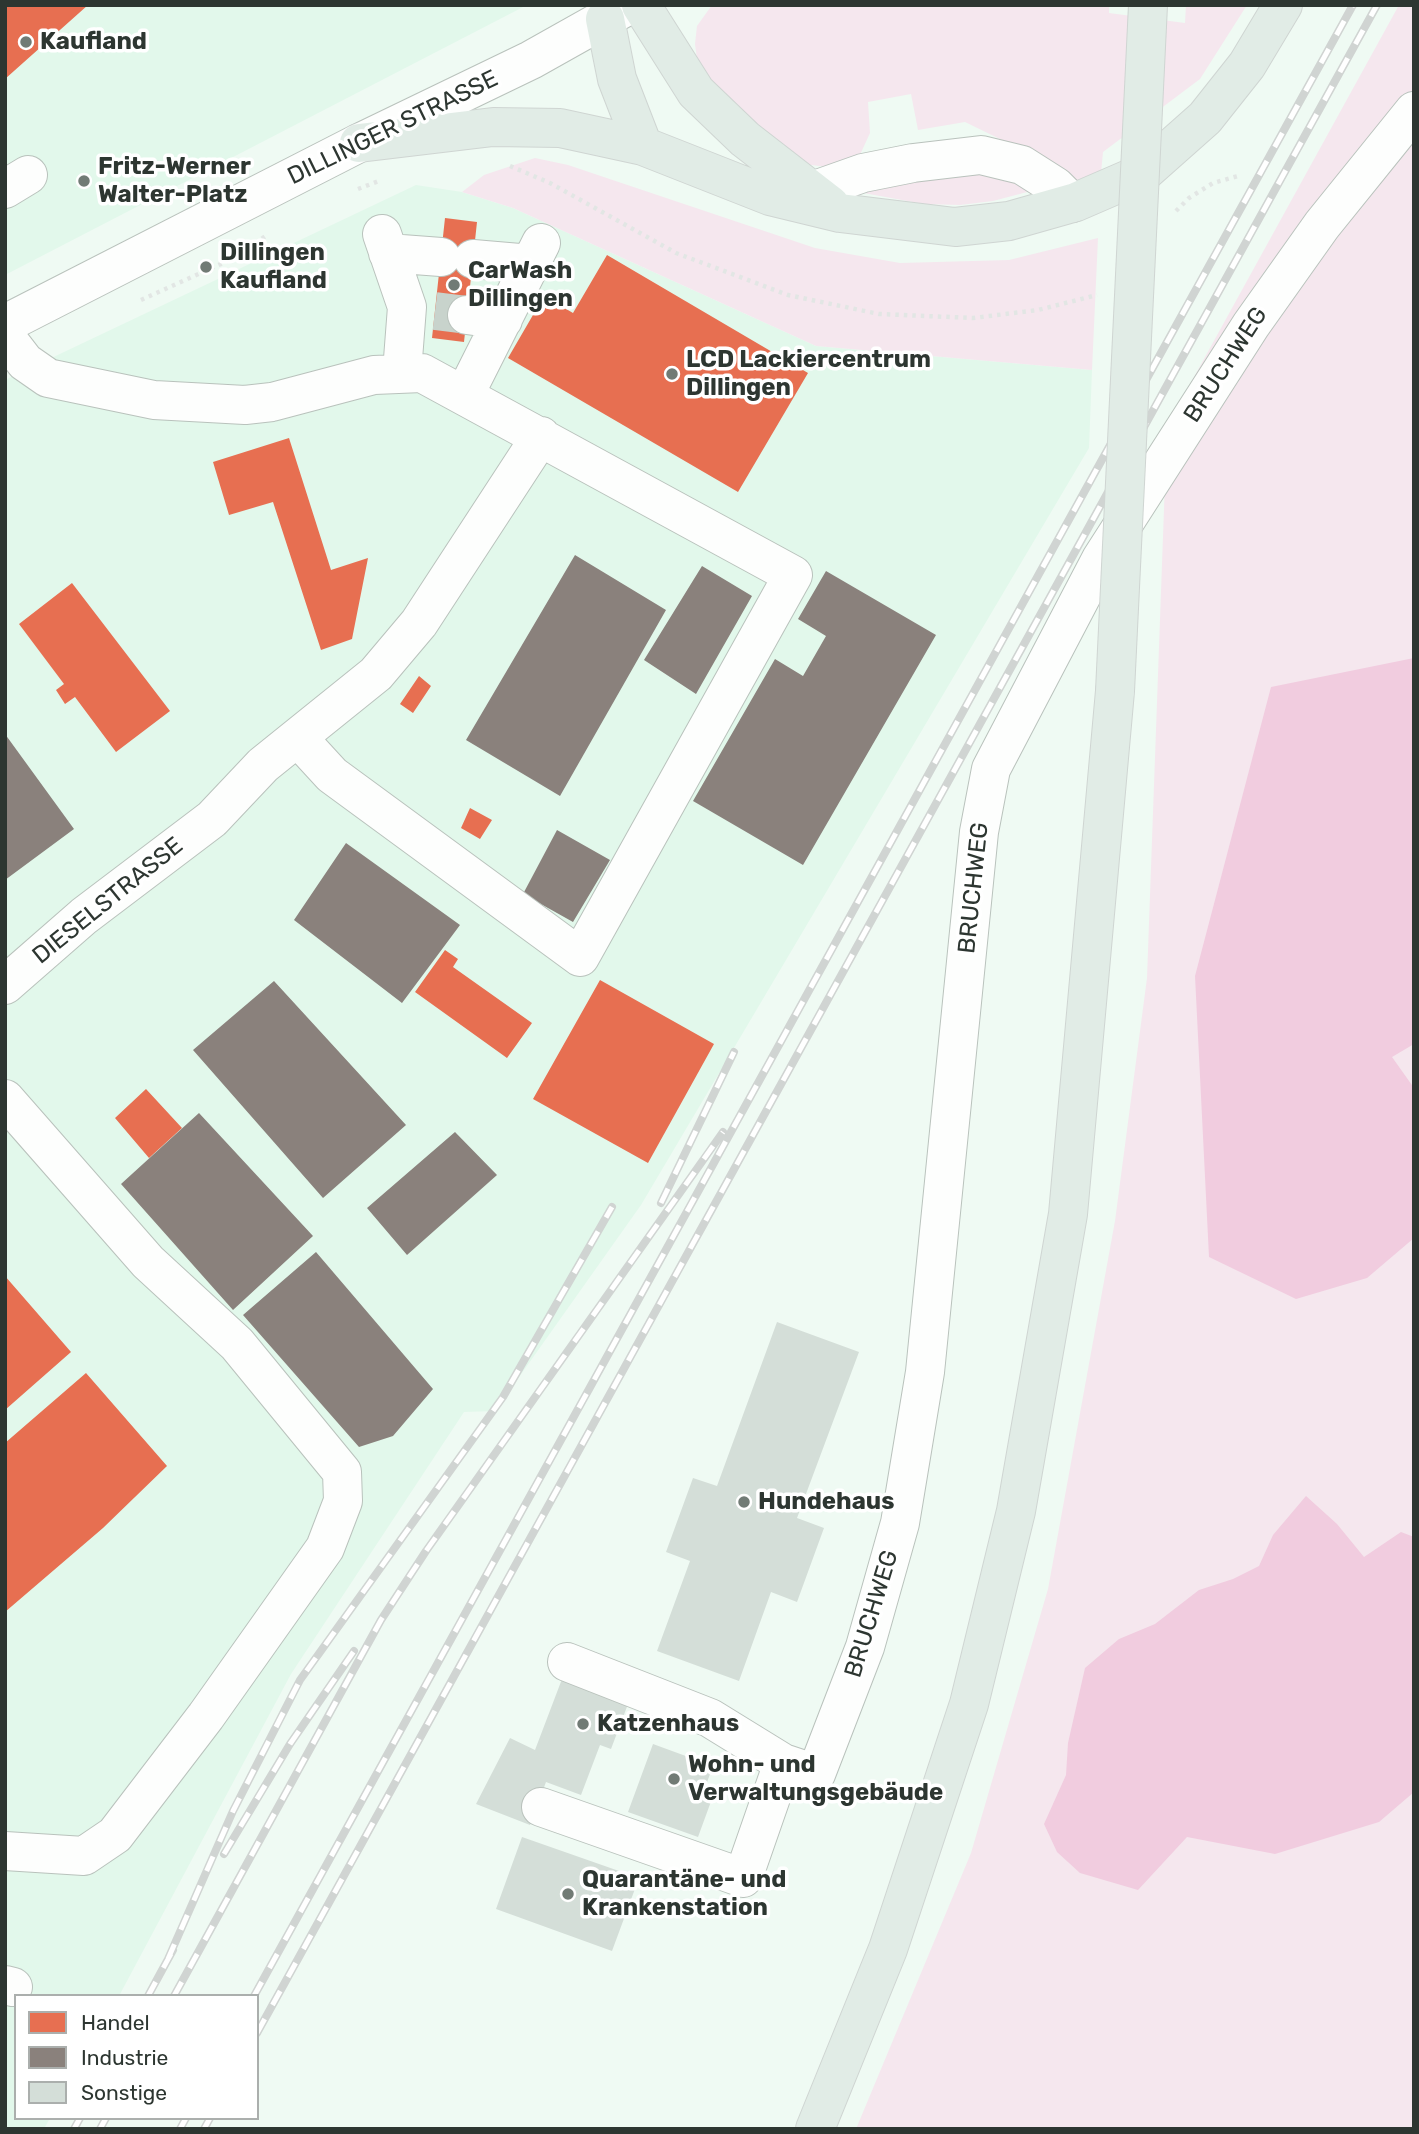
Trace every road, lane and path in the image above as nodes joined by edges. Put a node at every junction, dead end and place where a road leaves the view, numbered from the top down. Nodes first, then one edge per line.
1 (641, 5) edge
2 (1148, 5) edge
3 (1283, 5) edge
4 (617, 12) edge
5 (1414, 111) edge
6 (359, 143) junction
7 (643, 146) junction
8 (508, 165) dead end
9 (1238, 176) dead end
10 (385, 178) dead end
11 (350, 192) dead end
12 (826, 202) junction
13 (1072, 203) junction
14 (1171, 216) dead end
15 (268, 234) dead end
16 (1107, 288) dead end
17 (134, 302) dead end
18 (453, 313) junction
19 (5, 324) edge
20 (5, 336) edge
21 (402, 372) junction
22 (466, 394) junction
23 (541, 436) junction
24 (298, 738) junction
25 (5, 985) edge
26 (5, 1099) edge
27 (567, 1662) dead end
28 (799, 1768) junction
29 (541, 1807) dead end
30 (5, 1851) edge
31 (814, 2129) edge

1 - 12 main road
2 - 31 main road, bridge
3 - 13 main road
4 - 6 street, DILLINGER STRASSE
4 - 7 main road
5 - 28 street, BRUCHWEG
6 - 7 main road
6 - 19 street, DILLINGER STRASSE
7 - 12 main road
8 - 16 path
9 - 14 path
10 - 11 path
12 - 13 main road
12 - 13 street
15 - 17 path
18 - 18 street
18 - 21 street
18 - 22 street
20 - 21 street
21 - 22 street
22 - 23 street
23 - 24 street, DIESELSTRASSE
23 - 24 street
24 - 25 street, DIESELSTRASSE
26 - 30 street
27 - 28 street
28 - 29 street, BRUCHWEG

